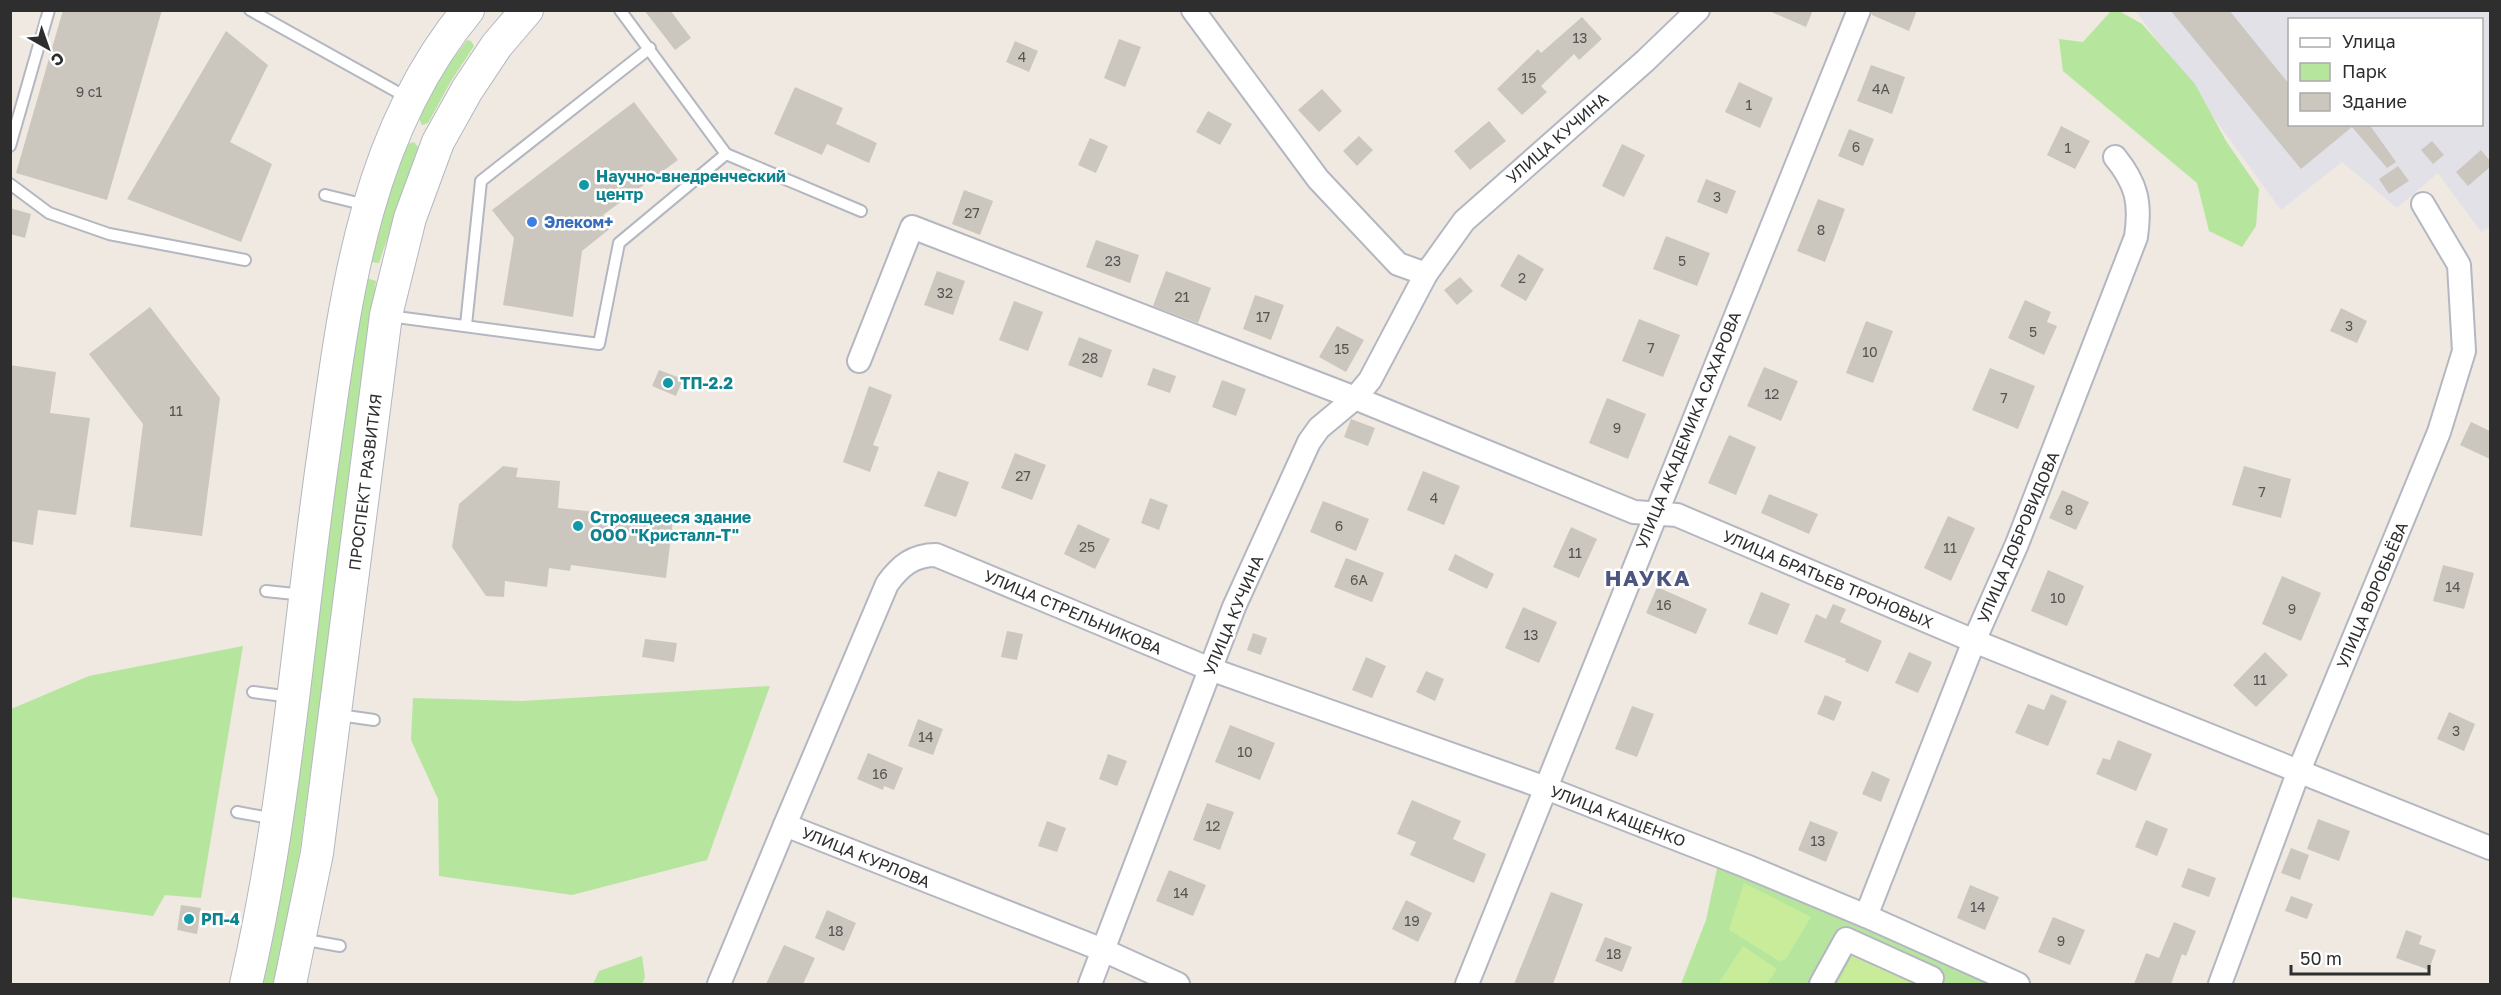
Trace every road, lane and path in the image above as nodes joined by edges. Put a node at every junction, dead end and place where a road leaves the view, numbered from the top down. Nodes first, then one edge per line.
1 (49, 10) edge
2 (250, 10) edge
3 (527, 10) edge
4 (620, 10) edge
5 (1193, 10) edge
6 (1698, 10) edge
7 (1858, 10) edge
8 (465, 15) edge
9 (497, 45) junction
10 (650, 48) junction
11 (404, 112) junction
12 (438, 142) junction
13 (10, 146) edge
14 (726, 154) junction
15 (2115, 157) dead end
16 (10, 184) edge
17 (325, 195) dead end
18 (2423, 204) dead end
19 (368, 205) junction
20 (861, 211) dead end
21 (245, 260) dead end
22 (1426, 274) junction
23 (386, 315) junction
24 (465, 325) junction
25 (859, 361) dead end
26 (1355, 398) junction
27 (1655, 513) junction
28 (936, 555) joint
29 (266, 591) dead end
30 (304, 595) junction
31 (1974, 641) junction
32 (1210, 669) junction
33 (253, 692) dead end
34 (291, 697) junction
35 (336, 715) junction
36 (374, 720) dead end
37 (2298, 773) junction
38 (1546, 788) junction
39 (237, 812) dead end
40 (277, 819) junction
41 (785, 825) junction
42 (2490, 848) edge
43 (1866, 916) junction
44 (300, 939) junction
45 (340, 946) dead end
46 (1103, 950) junction
47 (1932, 978) dead end
48 (246, 984) edge
49 (290, 984) edge
50 (719, 984) edge
51 (1090, 984) edge
52 (1178, 984) edge
53 (1467, 984) edge
54 (1821, 984) edge
55 (2018, 984) edge
56 (2220, 984) edge

1 - 13 lane
2 - 11 lane
3 - 9 street, ПРОСПЕКТ РАЗВИТИЯ
4 - 10 lane
5 - 22 street
6 - 22 street, УЛИЦА КУЧИНА
7 - 27 street, УЛИЦА АКАДЕМИКА САХАРОВА
8 - 9 street
8 - 11 street
9 - 12 street, ПРОСПЕКТ РАЗВИТИЯ
10 - 14 lane
10 - 24 lane
11 - 12 street
11 - 19 street
12 - 23 street, ПРОСПЕКТ РАЗВИТИЯ
14 - 20 lane
14 - 24 lane
15 - 31 street, УЛИЦА ДОБРОВИДОВА
16 - 21 lane
17 - 19 lane
18 - 37 street, УЛИЦА ВОРОБЬЁВА
19 - 30 street
22 - 26 street, УЛИЦА КУЧИНА
23 - 24 lane
23 - 35 street, ПРОСПЕКТ РАЗВИТИЯ
25 - 26 street, УЛИЦА БРАТЬЕВ ТРОНОВЫХ
26 - 27 street, УЛИЦА БРАТЬЕВ ТРОНОВЫХ
26 - 32 street, УЛИЦА КУЧИНА
27 - 31 street, УЛИЦА БРАТЬЕВ ТРОНОВЫХ
27 - 38 street, УЛИЦА АКАДЕМИКА САХАРОВА
28 - 32 street, УЛИЦА СТРЕЛЬНИКОВА
28 - 41 street, УЛИЦА КУРЛОВА
29 - 30 lane
30 - 34 street
31 - 37 street, УЛИЦА БРАТЬЕВ ТРОНОВЫХ
31 - 43 street, УЛИЦА ДОБРОВИДОВА
32 - 38 street, УЛИЦА КАЩЕНКО
32 - 46 street, УЛИЦА КУЧИНА
33 - 34 lane
34 - 40 street
35 - 36 lane
35 - 44 street, ПРОСПЕКТ РАЗВИТИЯ
37 - 42 street, УЛИЦА БРАТЬЕВ ТРОНОВЫХ
37 - 56 street, УЛИЦА ВОРОБЬЁВА
38 - 43 street, УЛИЦА КАЩЕНКО
38 - 53 street, УЛИЦА АКАДЕМИКА САХАРОВА
39 - 40 lane
40 - 48 street
41 - 46 street, УЛИЦА КУРЛОВА
41 - 50 street
43 - 55 street, УЛИЦА КАЩЕНКО
44 - 45 lane
44 - 49 street, ПРОСПЕКТ РАЗВИТИЯ
46 - 51 street, УЛИЦА КУЧИНА
46 - 52 street, УЛИЦА КУРЛОВА
47 - 54 street

